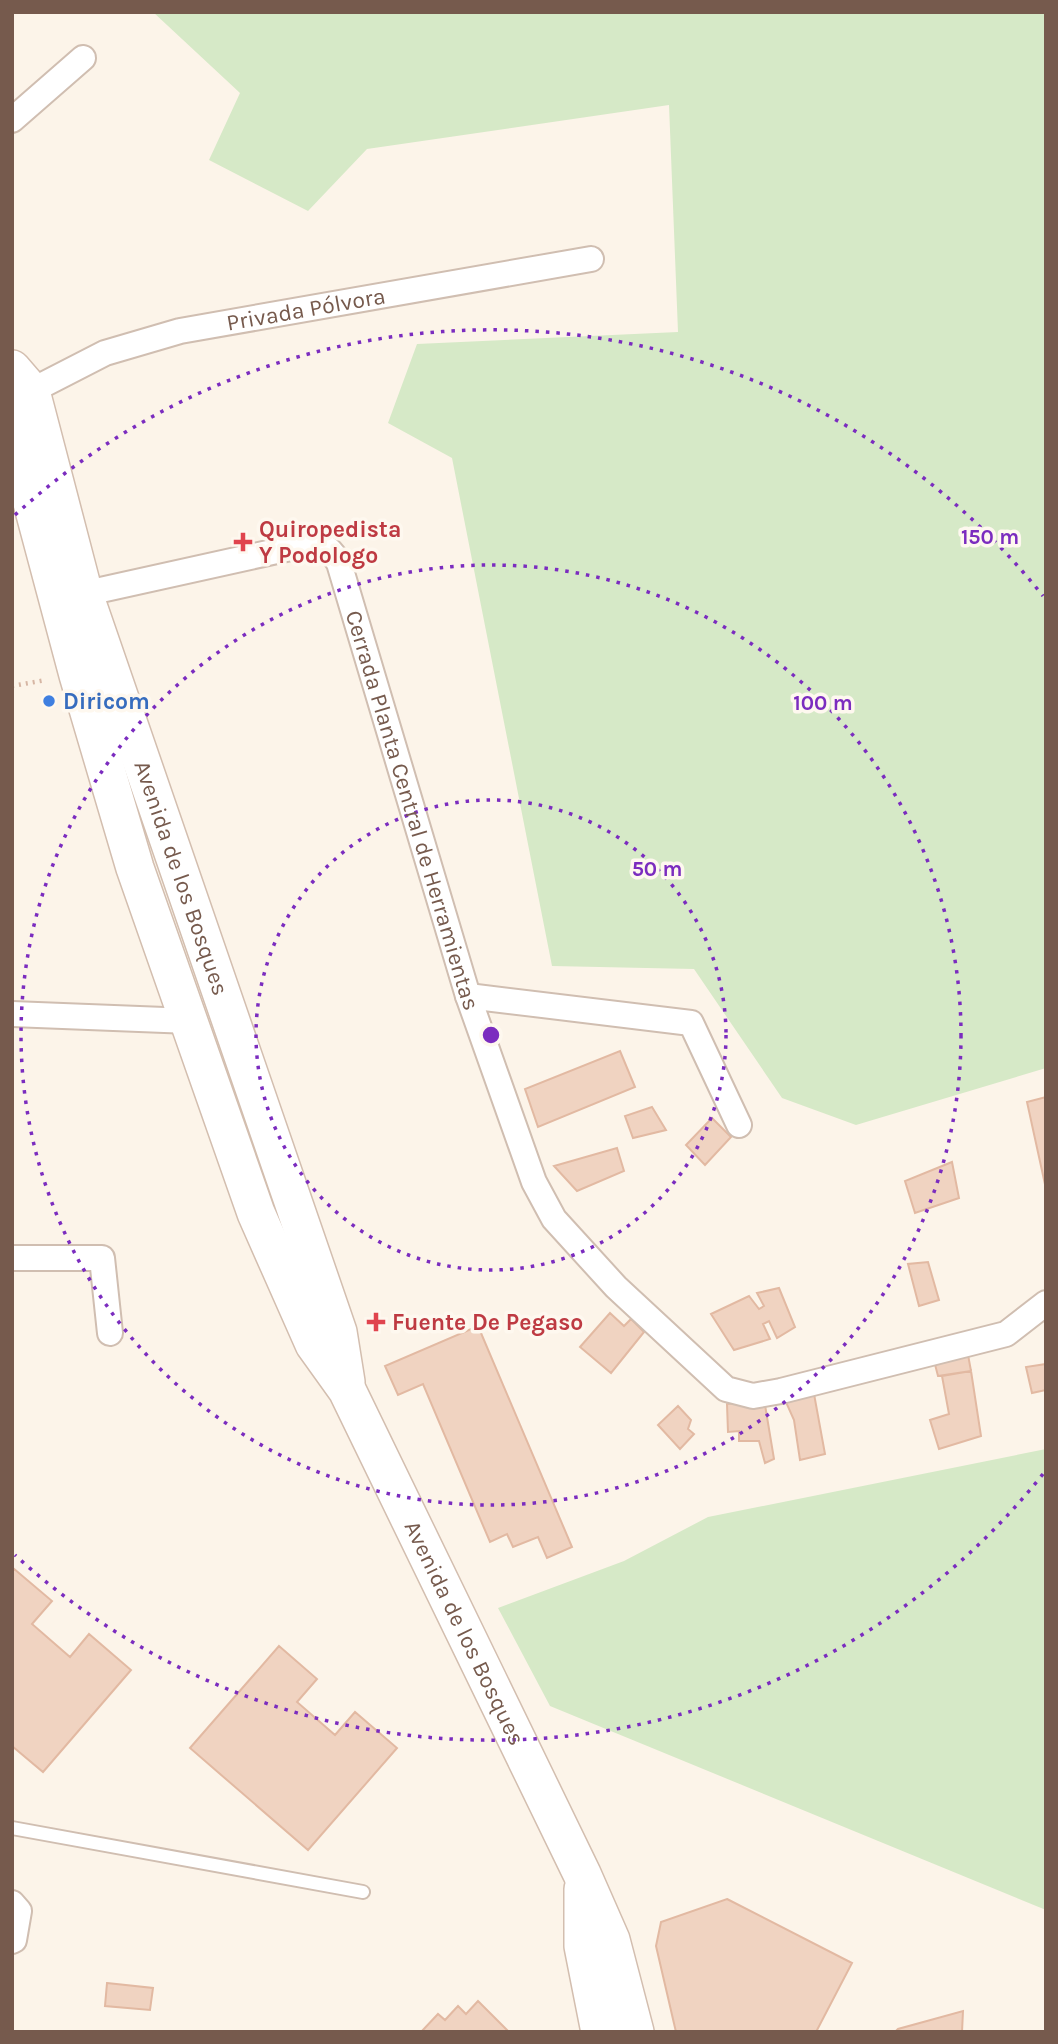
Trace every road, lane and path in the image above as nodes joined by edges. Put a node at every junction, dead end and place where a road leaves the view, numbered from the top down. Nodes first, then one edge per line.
1 (83, 58) dead end
2 (12, 120) edge
3 (592, 259) dead end
4 (17, 396) edge
5 (71, 597) junction
6 (467, 996) junction
7 (12, 1014) edge
8 (190, 1021) junction
9 (739, 1125) dead end
10 (12, 1258) edge
11 (1046, 1303) edge
12 (110, 1333) dead end
13 (347, 1390) junction
14 (12, 1828) edge
15 (582, 1874) junction
16 (363, 1892) dead end
17 (12, 1903) edge
18 (12, 1941) edge
19 (600, 2032) edge
20 (635, 2032) edge

1 - 2 street
3 - 4 street, Privada Pólvora
4 - 5 street, Avenida de los Bosques
5 - 6 street, Cerrada Planta Central de Herramientas
5 - 8 street, Avenida de los Bosques
5 - 13 street, Avenida de los Bosques
6 - 9 street
6 - 11 street, Cerrada Planta Central de Herramientas
7 - 8 street
8 - 13 street, Avenida de los Bosques
10 - 12 street
13 - 15 street, Avenida de los Bosques
14 - 16 lane
15 - 19 street, Avenida de los Bosques
15 - 20 street, Avenida de los Bosques
17 - 18 street

